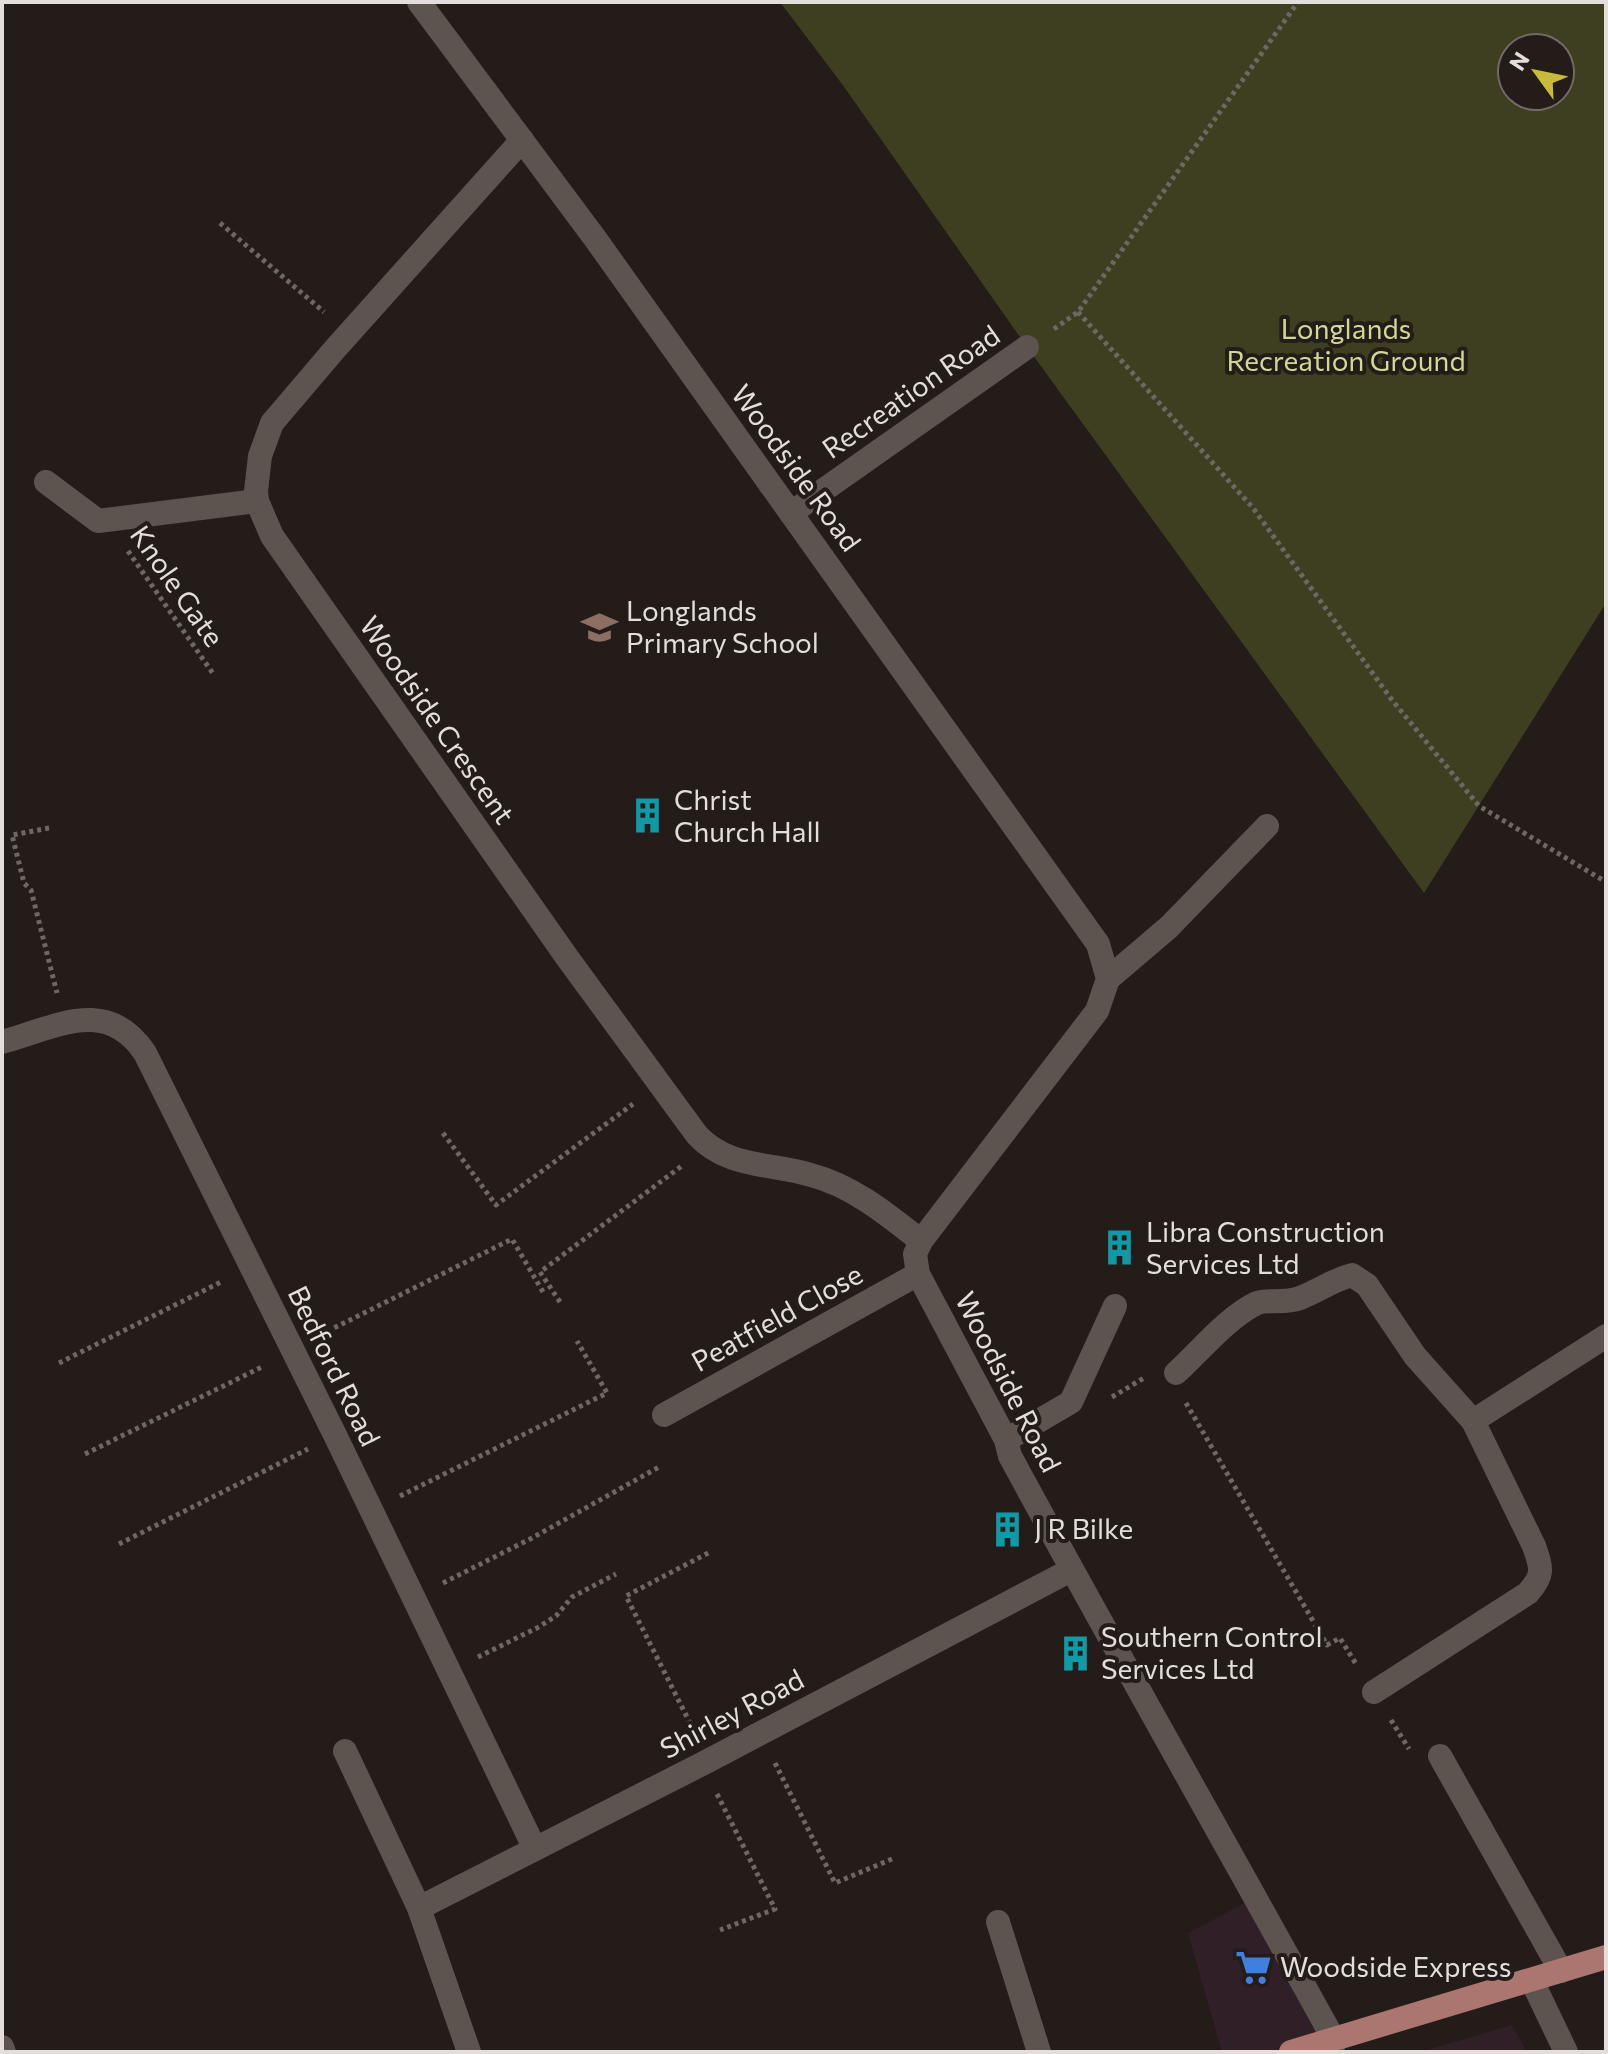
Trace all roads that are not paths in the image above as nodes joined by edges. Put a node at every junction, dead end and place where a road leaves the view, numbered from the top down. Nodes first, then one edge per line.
1 (419, 2) edge
2 (522, 140) junction
3 (1027, 347) road end
4 (46, 482) dead end
5 (257, 501) junction
6 (791, 513) junction
7 (1267, 826) dead end
8 (1108, 979) junction
9 (2, 1042) edge
10 (921, 1241) junction
11 (918, 1274) junction
12 (1115, 1306) dead end
13 (1606, 1336) edge
14 (1169, 1380) road end
15 (664, 1415) dead end
16 (1473, 1421) junction
17 (1006, 1440) junction
18 (1071, 1570) junction
19 (1374, 1692) road end
20 (345, 1751) dead end
21 (1440, 1756) road end
22 (535, 1849) junction
23 (419, 1908) junction
24 (998, 1922) dead end
25 (1606, 1957) edge
26 (1561, 1971) junction
27 (1532, 1981) junction
28 (1333, 2046) edge
29 (469, 2052) edge
30 (1039, 2052) edge
31 (1291, 2052) edge
32 (1566, 2052) edge

1 - 2 street, Woodside Road
2 - 5 street, Woodside Crescent
2 - 6 street, Woodside Road
3 - 6 street, Recreation Road
4 - 5 street
5 - 10 street, Woodside Crescent
6 - 8 street, Woodside Road
7 - 8 street
8 - 10 street
9 - 22 street, Bedford Road
10 - 11 street, Woodside Road
11 - 15 street, Peatfield Close
11 - 17 street, Woodside Road
12 - 17 street
13 - 16 street
14 - 16 street
16 - 19 street
17 - 18 street, Woodside Road
18 - 22 street, Shirley Road
18 - 28 street, Woodside Road
20 - 23 street
21 - 26 street
22 - 23 street, Shirley Road
23 - 29 street
24 - 30 street
25 - 26 main road
26 - 27 main road
27 - 28 main road
27 - 32 street
28 - 31 main road

